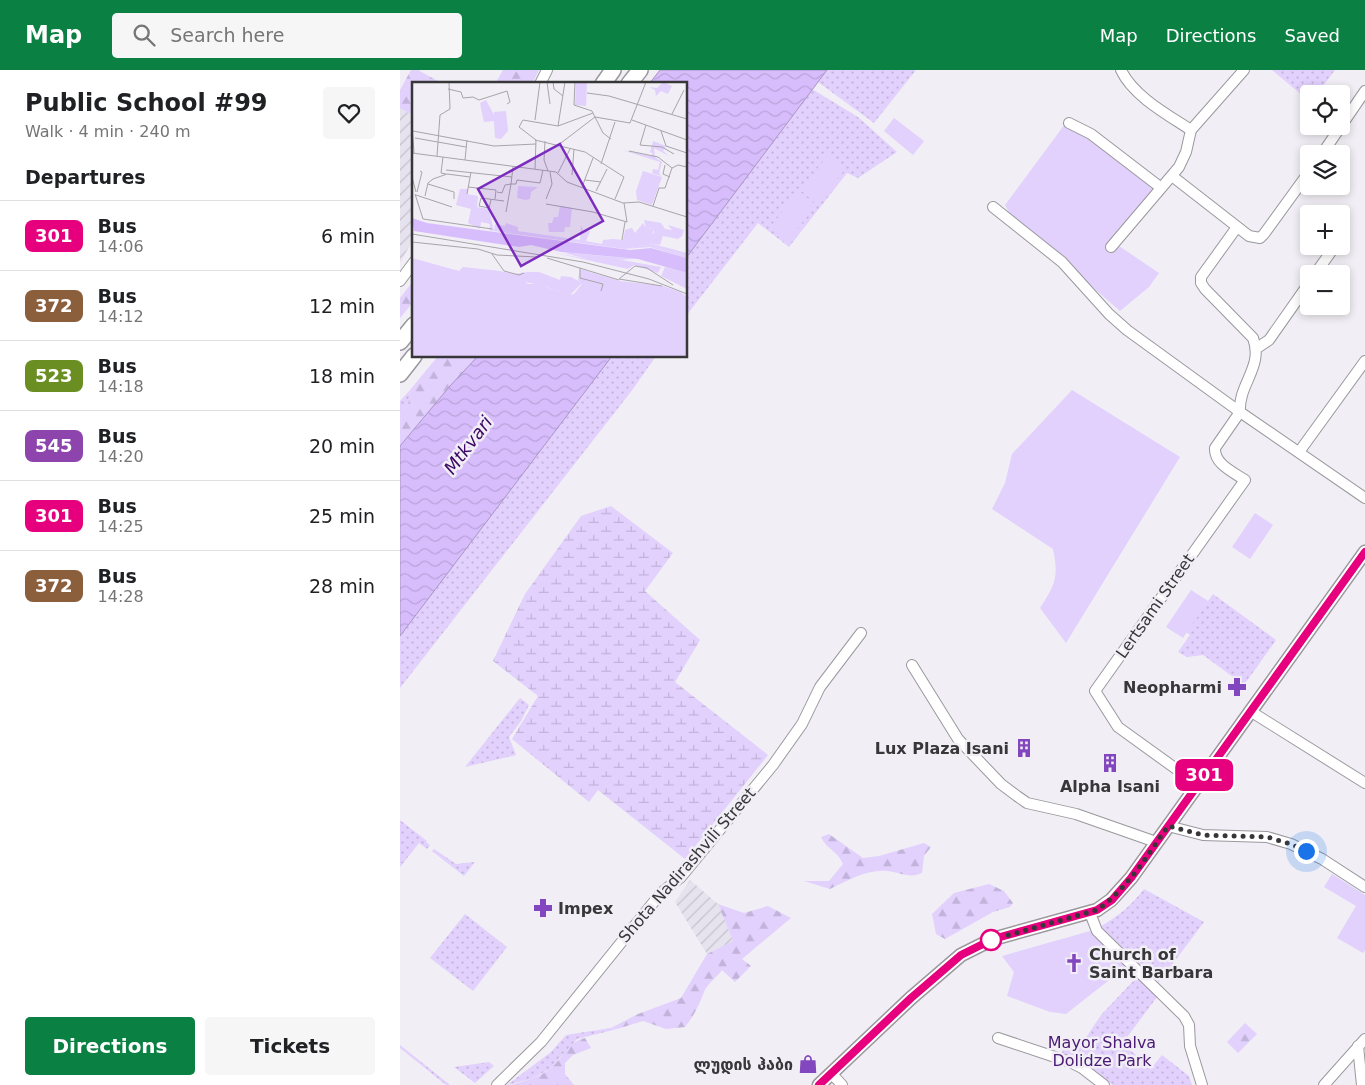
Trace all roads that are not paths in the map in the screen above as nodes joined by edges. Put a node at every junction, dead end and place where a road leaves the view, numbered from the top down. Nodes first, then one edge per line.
1 (547, 70) edge
2 (613, 70) edge
3 (640, 70) edge
4 (1121, 70) edge
5 (1244, 70) edge
6 (541, 82) edge
7 (604, 82) edge
8 (631, 82) edge
9 (1365, 92) edge
10 (1070, 123) dead end
11 (1191, 130) junction
12 (1328, 145) edge
13 (1172, 176) junction
14 (1300, 184) edge
15 (1160, 187) junction
16 (993, 207) dead end
17 (1237, 227) junction
18 (1111, 247) dead end
19 (412, 265) edge
20 (400, 281) edge
21 (1300, 296) edge
22 (412, 327) edge
23 (400, 342) edge
24 (1257, 348) junction
25 (412, 358) edge
26 (1365, 361) edge
27 (400, 374) edge
28 (1240, 412) junction
29 (1300, 452) junction
30 (1365, 498) edge
31 (1365, 552) edge
32 (861, 633) dead end
33 (912, 665) dead end
34 (1250, 711) junction
35 (1365, 783) edge
36 (1197, 784) junction
37 (1168, 826) junction
38 (1156, 842) junction
39 (1365, 887) edge
40 (1090, 913) junction
41 (998, 1038) dead end
42 (1362, 1043) edge
43 (831, 1073) junction
44 (497, 1085) edge
45 (819, 1085) edge
46 (842, 1085) edge
47 (1104, 1085) edge
48 (1202, 1085) edge
49 (1324, 1085) edge
50 (1362, 1085) edge

1 - 6 street
2 - 7 highway
3 - 8 highway
4 - 11 street
5 - 11 street
9 - 12 street
10 - 15 street
11 - 13 street
13 - 15 street
13 - 17 street
14 - 17 street
15 - 18 street
16 - 28 street
17 - 24 street
19 - 20 street
21 - 24 street
22 - 23 highway
24 - 28 street
25 - 27 highway
26 - 29 street
28 - 29 street
28 - 36 street, Lertsami Street
29 - 30 street
31 - 34 main road
32 - 44 street, Shota Nadirashvili Street
33 - 38 street
34 - 35 street
34 - 36 main road
36 - 37 main road
37 - 38 main road
37 - 39 street
38 - 40 main road
40 - 43 main road
40 - 48 street
41 - 47 street
42 - 49 street
42 - 50 street
43 - 45 main road
43 - 46 street

